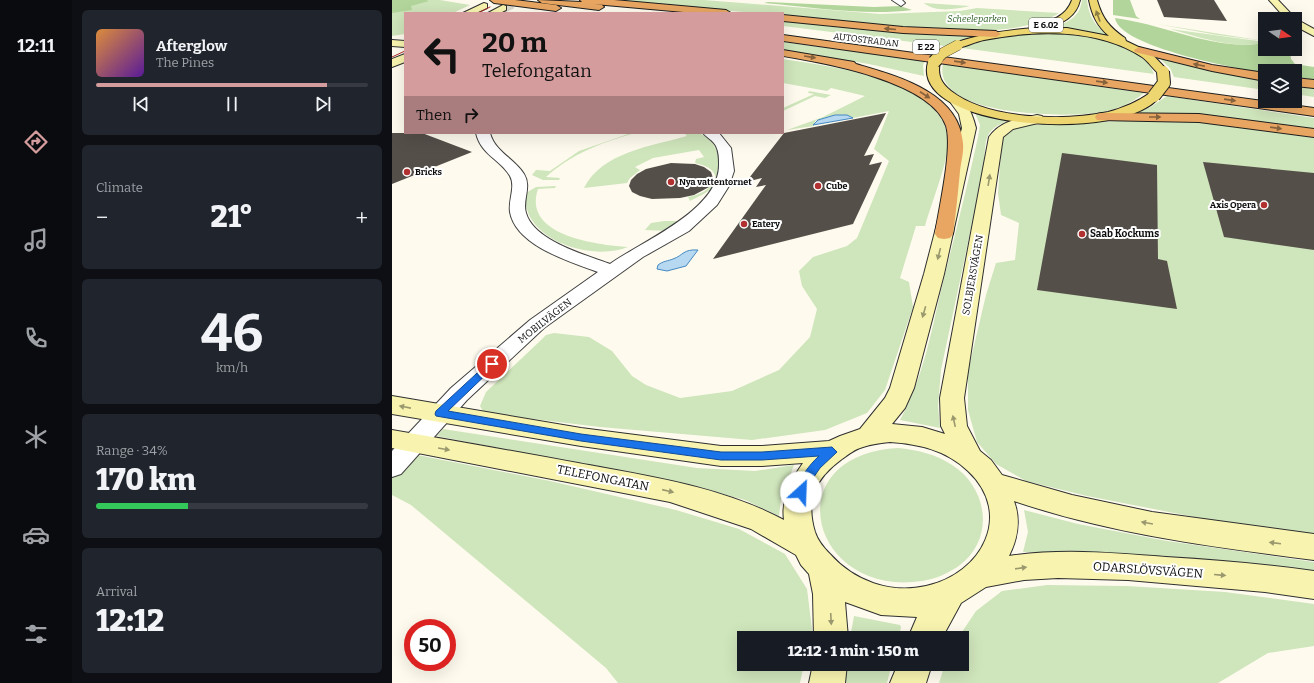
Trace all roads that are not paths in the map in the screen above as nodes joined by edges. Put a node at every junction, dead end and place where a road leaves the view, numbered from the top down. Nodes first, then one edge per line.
1 (494, 0) edge
2 (542, 0) edge
3 (584, 0) edge
4 (1076, 0) edge
5 (1093, 0) edge
6 (1272, 0) edge
7 (481, 3) edge
8 (503, 8) tunnel mouth
9 (469, 12) edge
10 (495, 12) edge
11 (541, 12) edge
12 (587, 12) edge
13 (645, 12) edge
14 (715, 12) edge
15 (1284, 12) edge
16 (784, 18) edge
17 (1302, 26) edge
18 (784, 29) edge
19 (1010, 32) junction
20 (996, 34) junction
21 (1314, 34) edge
22 (784, 38) edge
23 (1134, 48) junction
24 (784, 53) edge
25 (404, 58) edge
26 (836, 62) junction
27 (392, 64) edge
28 (1066, 72) junction
29 (1258, 76) edge
30 (1302, 83) edge
31 (1314, 84) edge
32 (941, 89) junction
33 (1258, 93) edge
34 (954, 99) junction
35 (1302, 99) edge
36 (1314, 101) edge
37 (1314, 112) edge
38 (1102, 117) junction
39 (1037, 119) junction
40 (1314, 133) edge
41 (483, 134) edge
42 (711, 134) edge
43 (944, 234) junction
44 (612, 271) junction
45 (392, 405) edge
46 (440, 414) junction
47 (869, 436) junction
48 (402, 441) edge
49 (832, 452) junction
50 (970, 457) junction
51 (392, 467) edge
52 (993, 483) junction
53 (804, 545) junction
54 (1314, 547) edge
55 (824, 572) junction
56 (982, 574) junction
57 (1314, 585) edge
58 (949, 594) junction
59 (831, 631) edge
60 (928, 631) edge
61 (829, 671) edge
62 (912, 671) edge
63 (827, 683) edge
64 (908, 683) edge

1 - 12 highway
2 - 13 highway
3 - 14 highway
4 - 19 main road, E 6.02
23 -> 5 main road
6 - 15 main road
7 - 9 main road
7 - 11 highway
8 - 10 main road
20 -> 16 highway
17 - 21 main road
18 - 28 highway, AUTOSTRADAN / E 22
19 - 20 main road
19 - 23 main road
20 - 32 main road, bridge
22 -> 28 highway, AUTOSTRADAN / E 22
29 -> 23 highway
23 - 38 main road, bridge
24 -> 26 highway
25 - 27 main road
26 - 32 highway
26 -> 43 highway
28 - 33 highway, E 22
28 -> 37 highway, E 22
30 - 31 highway
32 - 34 main road
34 - 39 main road
34 - 43 main road
35 - 36 highway
38 - 39 main road
38 -> 40 highway
50 -> 39 main road, SOLBJERSVÄGEN
41 - 44 street
42 - 44 street, MOBILVÄGEN
43 -> 47 main road
44 - 46 street, MOBILVÄGEN
46 -> 45 main road
46 - 48 street, MOBILVÄGEN
46 - 49 main road
47 - 49 main road
47 - 50 main road
48 - 51 street, MOBILVÄGEN
48 -> 53 main road, TELEFONGATAN
49 - 53 main road
50 - 52 main road
54 -> 52 main road
52 - 56 main road
53 - 55 main road
55 - 58 main road
55 -> 59 main road
56 -> 57 main road, ODARSLÖVSVÄGEN
56 - 58 main road
58 - 60 main road
61 - 63 main road
62 - 64 main road

